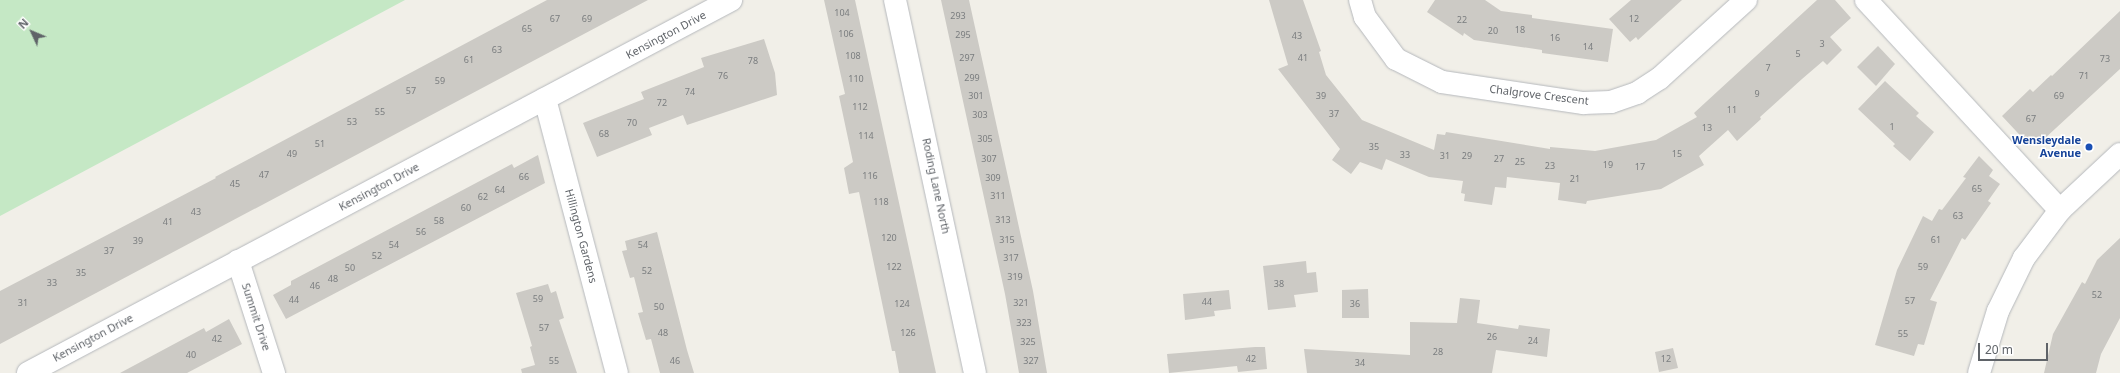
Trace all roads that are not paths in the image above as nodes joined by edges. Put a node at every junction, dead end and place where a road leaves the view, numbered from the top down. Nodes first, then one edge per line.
1 (731, 0) edge
2 (895, 0) edge
3 (1360, 0) edge
4 (1746, 0) edge
5 (1866, 0) edge
6 (545, 99) junction
7 (2120, 154) edge
8 (2060, 210) junction
9 (238, 261) junction
10 (28, 373) edge
11 (274, 373) edge
12 (617, 373) edge
13 (975, 373) edge
14 (1979, 373) edge

1 - 6 street, Kensington Drive
2 - 13 street, Roding Lane North
3 - 4 street, Chalgrove Crescent
5 - 8 street
6 - 9 street, Kensington Drive
6 - 12 street, Hillington Gardens
7 - 8 street
8 - 14 street
9 - 10 street, Kensington Drive
9 - 11 street, Summit Drive

